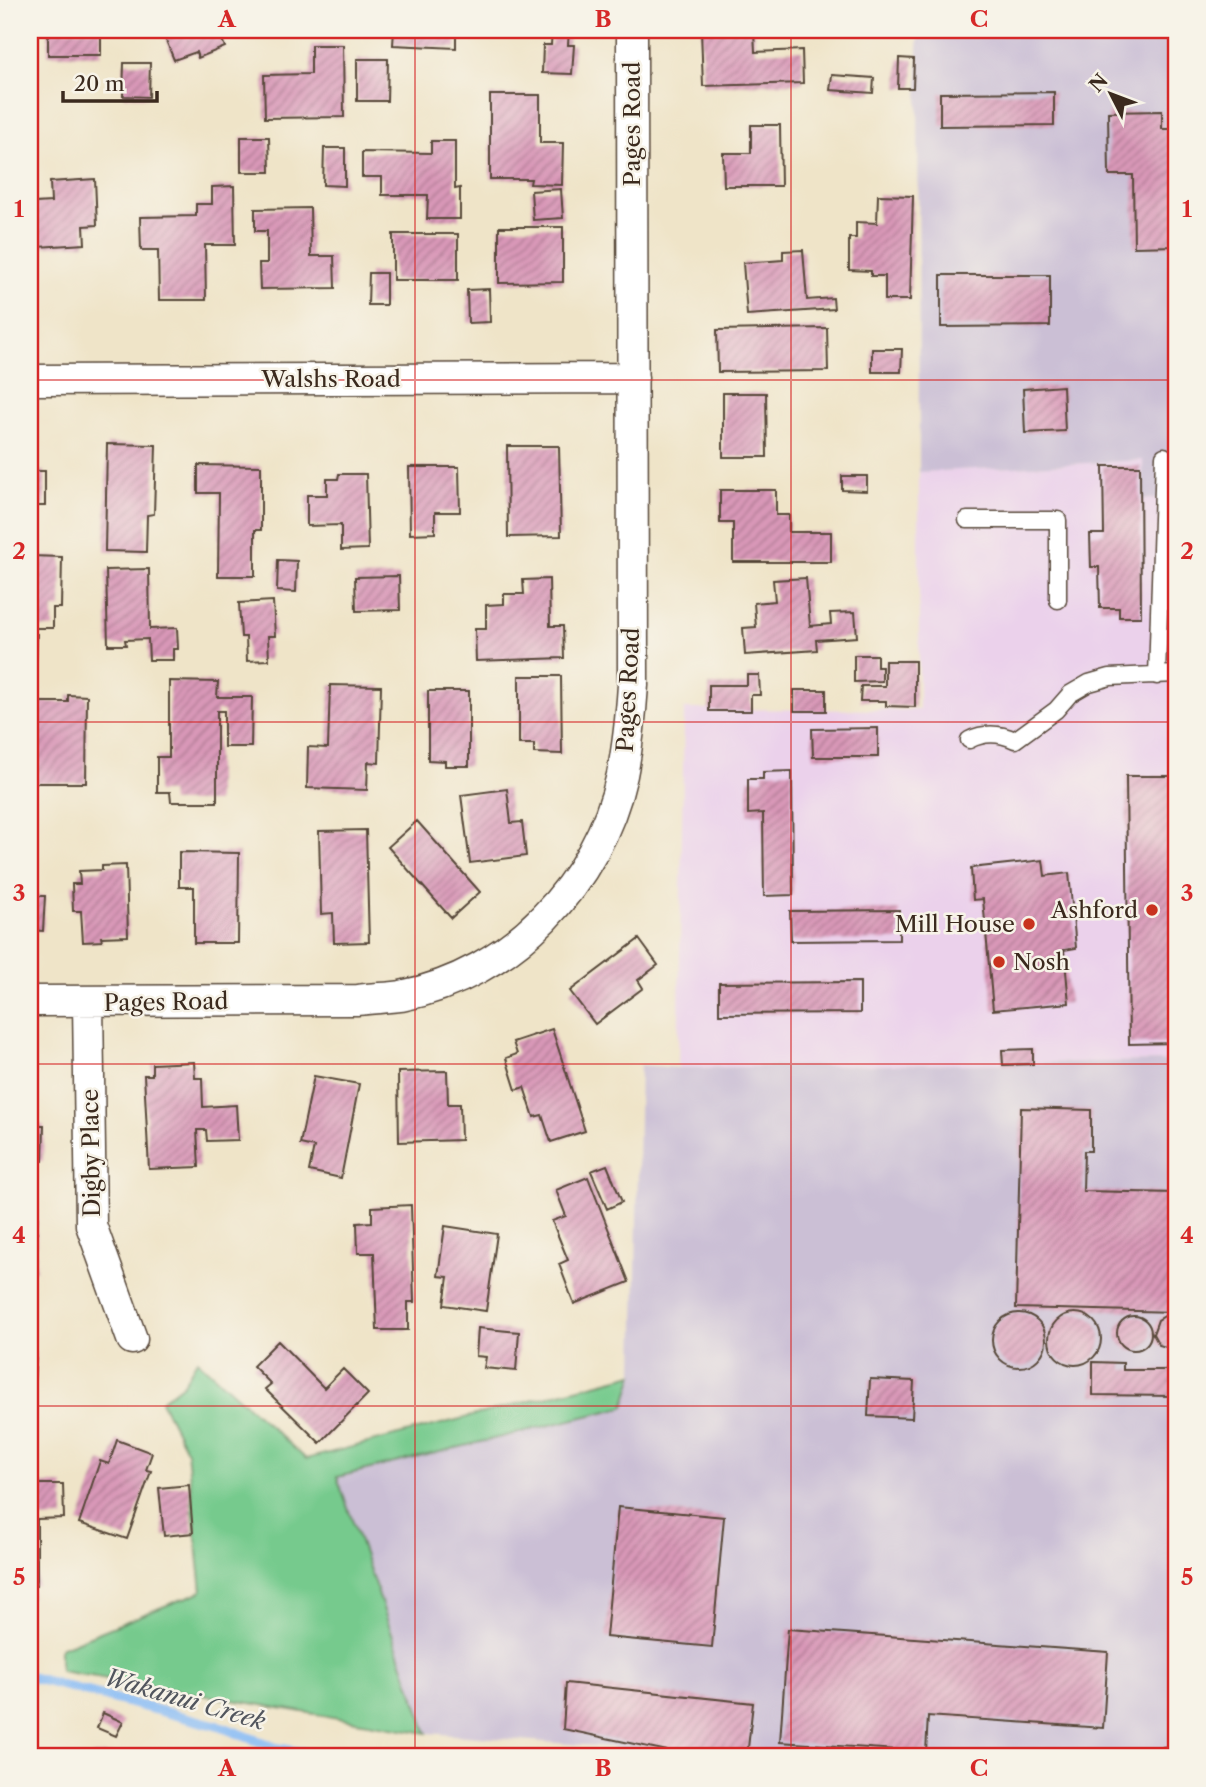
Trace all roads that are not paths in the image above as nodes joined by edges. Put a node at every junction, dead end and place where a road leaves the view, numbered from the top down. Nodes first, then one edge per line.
1 (632, 30) edge
2 (633, 378) junction
3 (30, 380) edge
4 (1164, 456) dead end
5 (967, 520) dead end
6 (1058, 600) dead end
7 (1176, 674) edge
8 (1157, 676) junction
9 (969, 740) dead end
10 (30, 1001) edge
11 (88, 1002) junction
12 (132, 1339) dead end

1 - 2 street, Pages Road
2 - 3 street, Walshs Road
2 - 11 street, Pages Road
4 - 8 lane
5 - 6 lane
7 - 8 lane
8 - 9 lane
10 - 11 street, Pages Road
11 - 12 street, Digby Place

